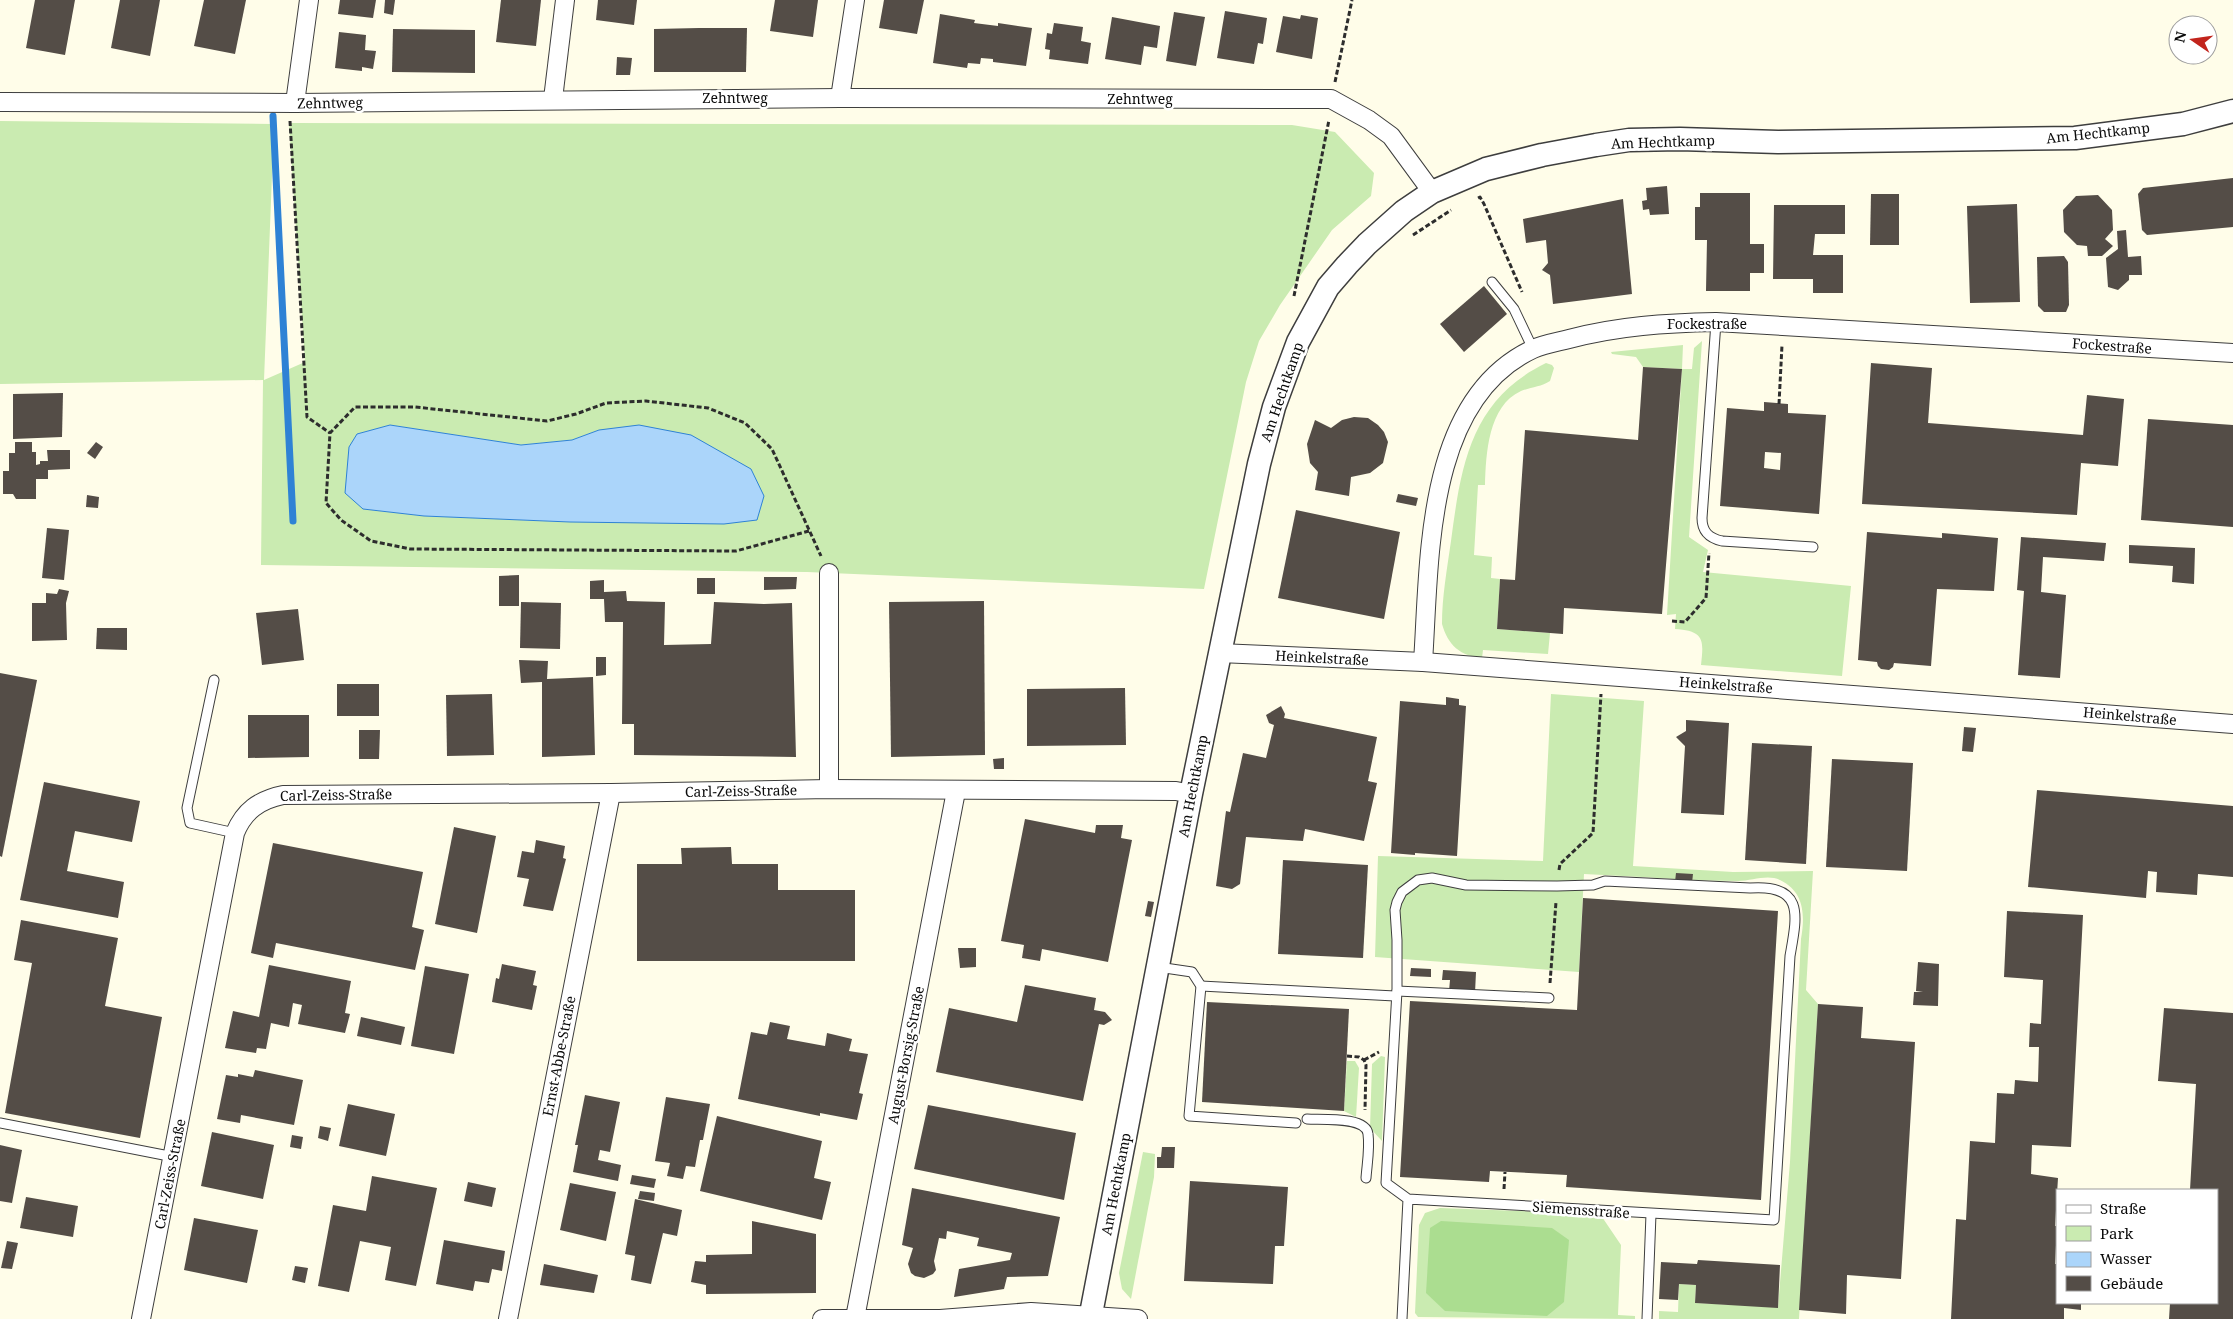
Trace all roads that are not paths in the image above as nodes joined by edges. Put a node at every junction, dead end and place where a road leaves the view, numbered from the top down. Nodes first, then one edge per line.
1 (309, 0) edge
2 (565, 0) edge
3 (855, 0) edge
4 (840, 98) junction
5 (554, 99) junction
6 (0, 102) edge
7 (294, 103) junction
8 (2233, 110) edge
9 (1432, 192) junction
10 (1492, 282) dead end
11 (1716, 322) junction
12 (1533, 349) junction
13 (2233, 353) edge
14 (1813, 547) dead end
15 (829, 573) road end
16 (1219, 653) junction
17 (1422, 662) junction
18 (214, 680) dead end
19 (2233, 724) edge
20 (829, 789) junction
21 (956, 791) junction
22 (611, 794) junction
23 (1191, 794) junction
24 (235, 833) junction
25 (1158, 966) junction
26 (1201, 986) junction
27 (1396, 993) junction
28 (1549, 998) road end
29 (1307, 1119) dead end
30 (0, 1122) edge
31 (1296, 1123) dead end
32 (174, 1157) junction
33 (1366, 1178) dead end
34 (1408, 1199) junction
35 (1651, 1214) junction
36 (855, 1318) edge
37 (1090, 1318) edge
38 (141, 1319) edge
39 (508, 1319) edge
40 (822, 1319) edge
41 (1138, 1319) edge
42 (1402, 1319) edge
43 (1647, 1319) edge

1 - 7 street
2 - 5 street
3 - 4 street
4 - 5 street, Zehntweg
4 - 9 street, Zehntweg
5 - 7 street, Zehntweg
6 - 7 street, Zehntweg
8 - 9 street, Am Hechtkamp
9 - 16 street, Am Hechtkamp
10 - 12 lane
11 - 12 street, Fockestraße
11 - 13 street, Fockestraße
11 - 14 lane
12 - 17 street, Fockestraße
15 - 20 street
16 - 17 street, Heinkelstraße
16 - 23 street, Am Hechtkamp
17 - 19 street, Heinkelstraße
18 - 24 lane
20 - 21 street, Carl-Zeiss-Straße
20 - 22 street, Carl-Zeiss-Straße
21 - 23 street, Carl-Zeiss-Straße
21 - 36 street, August-Borsig-Straße
22 - 24 street, Carl-Zeiss-Straße
22 - 39 street, Ernst-Abbe-Straße
23 - 25 street, Am Hechtkamp
24 - 32 street, Carl-Zeiss-Straße
25 - 26 lane
25 - 37 street, Am Hechtkamp
26 - 27 lane
26 - 31 lane
27 - 28 lane
27 - 34 lane
27 - 35 lane, Siemensstraße
29 - 33 lane
30 - 32 lane
32 - 38 street, Carl-Zeiss-Straße
34 - 35 lane, Siemensstraße
34 - 42 lane
35 - 43 lane
36 - 37 street
36 - 40 street
37 - 41 street

